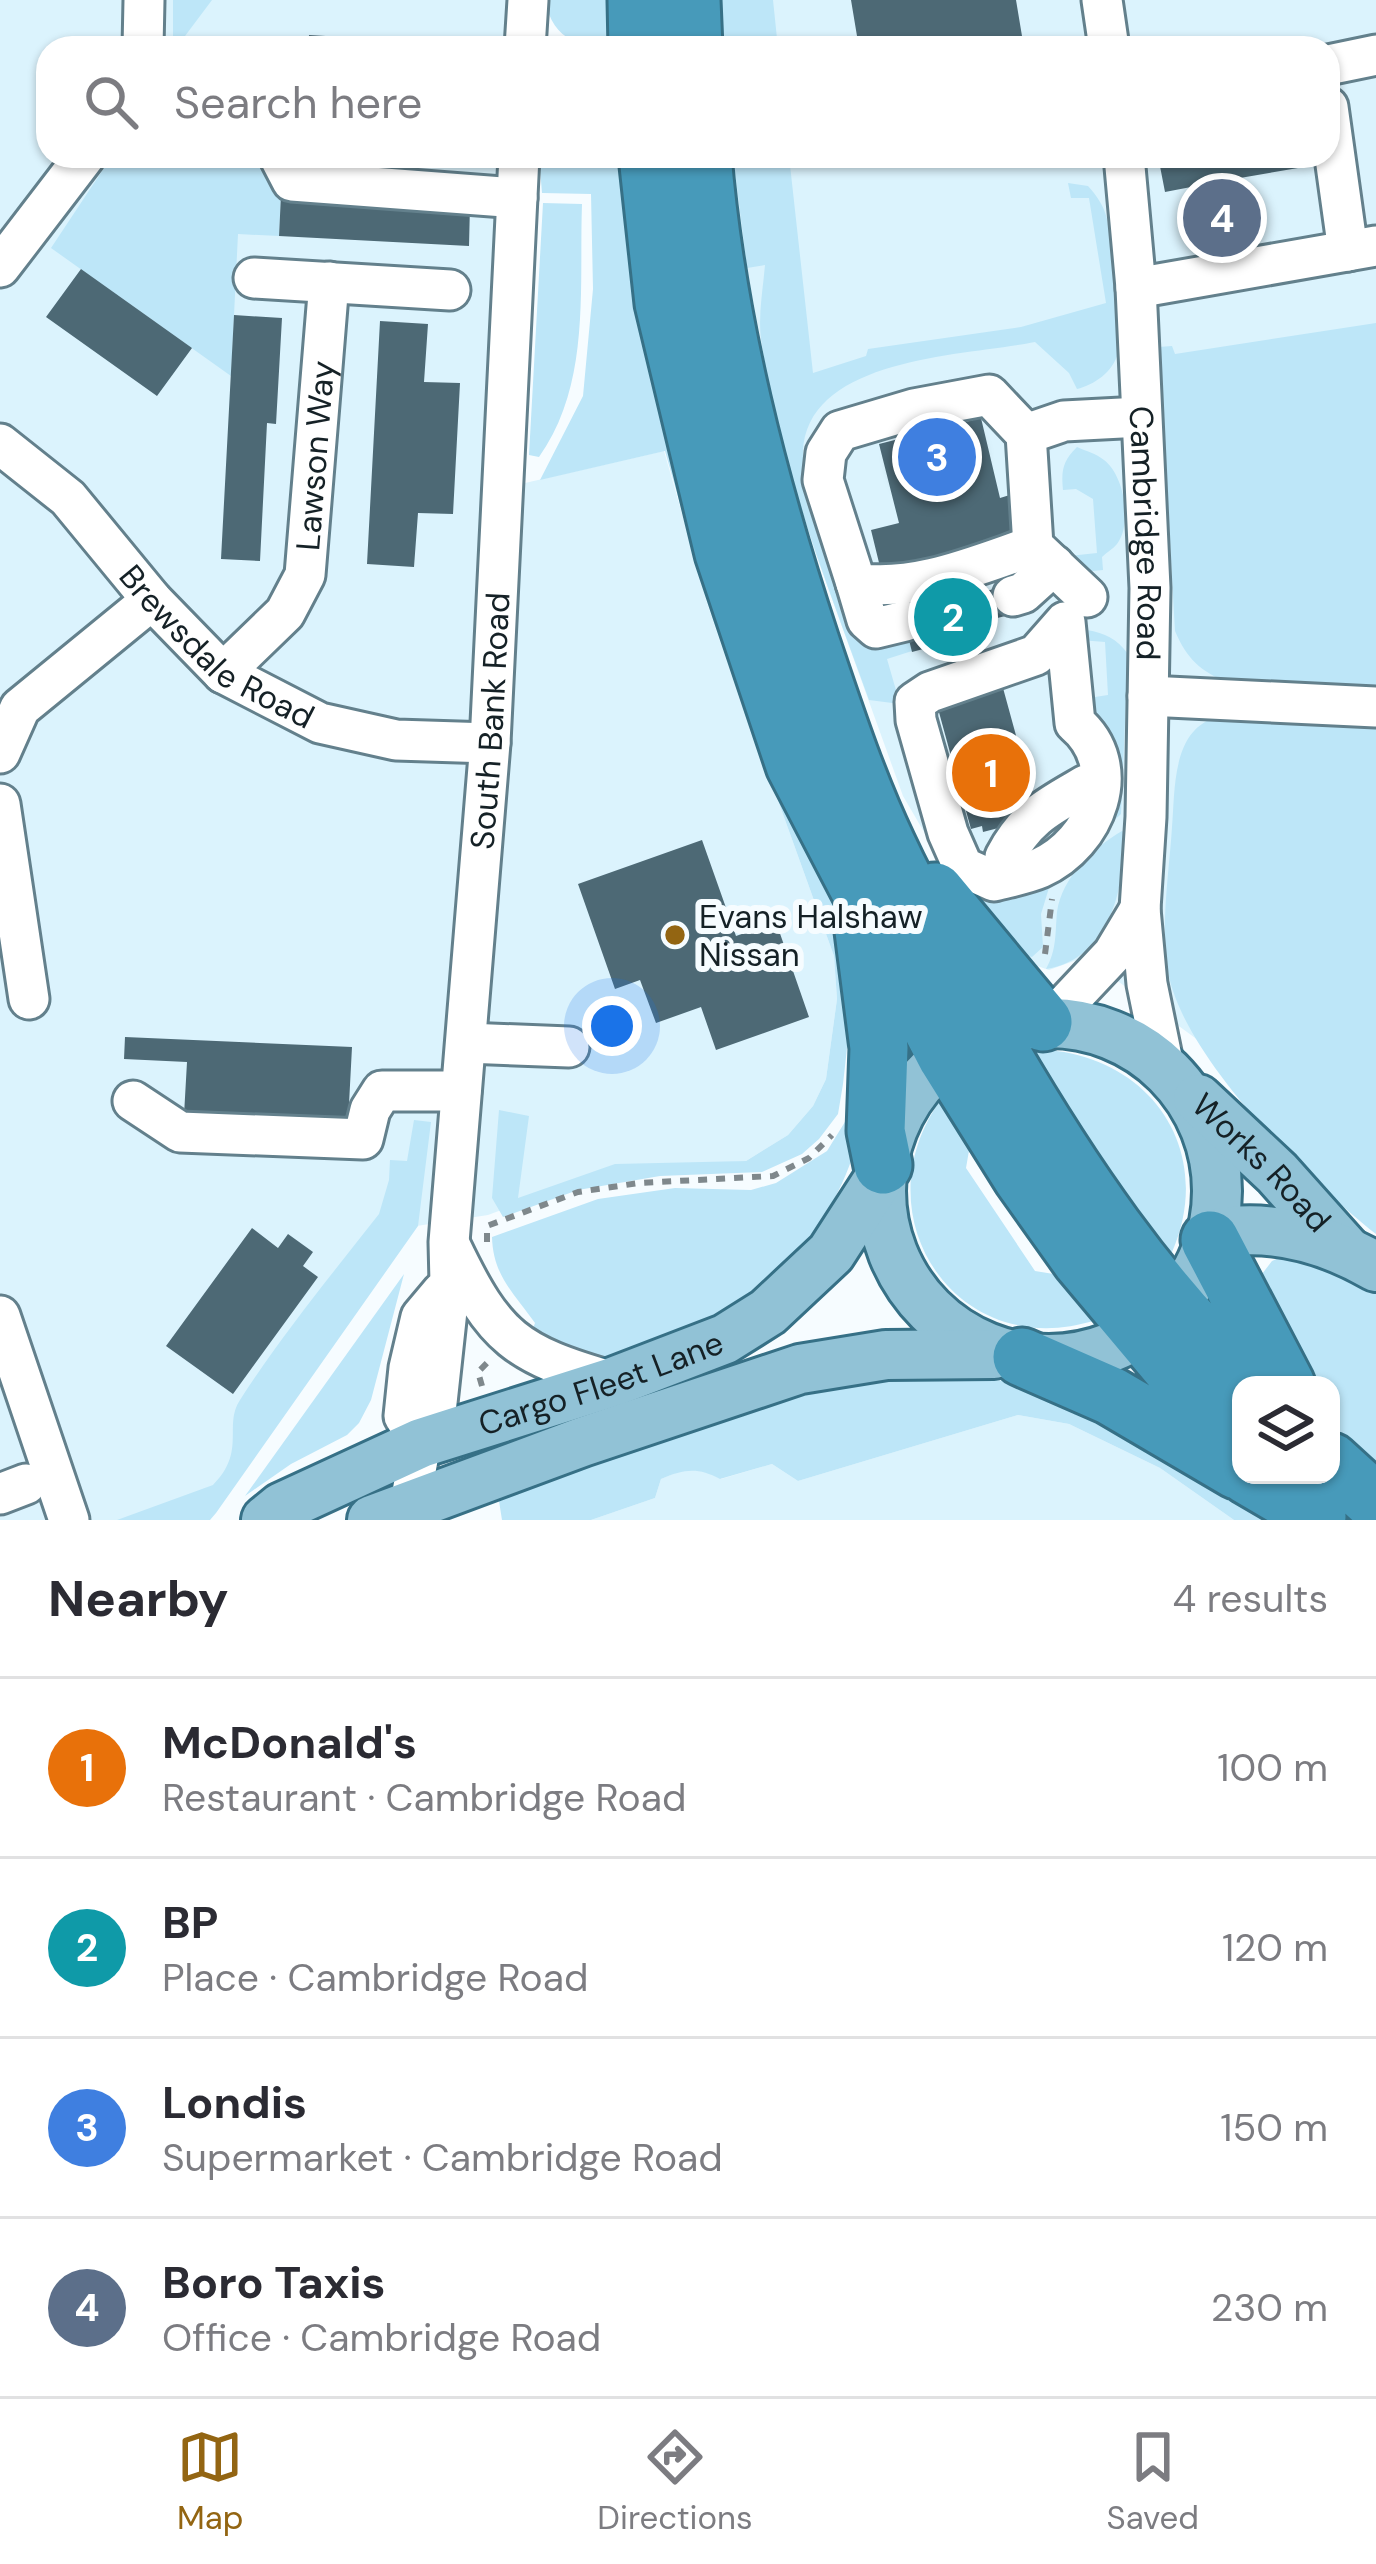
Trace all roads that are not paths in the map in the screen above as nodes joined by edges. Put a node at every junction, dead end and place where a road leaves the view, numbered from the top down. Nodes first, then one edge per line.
1 (144, 0) edge
2 (528, 0) edge
3 (637, 0) edge
4 (691, 0) edge
5 (1102, 2) edge
6 (143, 36) edge
7 (525, 36) edge
8 (638, 36) edge
9 (692, 36) edge
10 (1107, 36) edge
11 (1376, 56) edge
12 (1340, 63) edge
13 (1340, 157) edge
14 (76, 168) edge
15 (285, 168) edge
16 (518, 168) edge
17 (649, 168) edge
18 (703, 168) edge
19 (1125, 168) edge
20 (517, 198) junction
21 (1362, 248) edge
22 (0, 267) edge
23 (254, 278) dead end
24 (329, 283) junction
25 (1136, 288) junction
26 (450, 290) dead end
27 (1141, 417) junction
28 (1026, 434) junction
29 (0, 444) edge
30 (1044, 555) junction
31 (856, 583) junction
32 (1150, 588) junction
33 (1012, 596) dead end
34 (152, 600) junction
35 (1076, 610) junction
36 (904, 621) dead end
37 (223, 673) junction
38 (930, 692) junction
39 (1148, 696) junction
40 (1376, 707) edge
41 (1075, 723) junction
42 (490, 743) junction
43 (0, 753) edge
44 (0, 804) edge
45 (869, 863) junction
46 (1140, 909) junction
47 (29, 999) dead end
48 (1007, 1033) junction
49 (466, 1043) junction
50 (569, 1048) dead end
51 (1170, 1073) junction
52 (461, 1091) junction
53 (133, 1101) dead end
54 (882, 1170) junction
55 (1211, 1237) junction
56 (468, 1245) junction
57 (1361, 1258) edge
58 (0, 1316) edge
59 (1158, 1319) junction
60 (1014, 1355) junction
61 (1237, 1376) edge
62 (1281, 1376) edge
63 (613, 1382) junction
64 (1232, 1436) edge
65 (421, 1443) junction
66 (1232, 1466) edge
67 (1285, 1484) edge
68 (1300, 1484) edge
69 (1342, 1499) edge
70 (396, 1516) edge
71 (69, 1520) edge
72 (266, 1520) edge

1 - 6 street
2 - 7 street
3 - 8 highway
4 - 9 highway
5 - 10 street
11 - 12 street
13 - 21 street
14 - 22 street
15 - 20 street
16 - 20 street, South Bank Road
17 - 45 highway
18 - 45 highway
19 - 25 street, Cambridge Road
20 - 42 street, South Bank Road
21 - 25 street
23 - 24 street
24 - 26 street
24 - 37 street, Lawson Way
25 - 27 street, Cambridge Road
27 - 28 street
27 - 32 street, Cambridge Road
28 - 30 street
28 - 31 street
29 - 34 street, Brewsdale Road
30 - 31 street
30 - 33 street
30 - 35 street
31 - 36 street
32 - 35 street
32 - 39 street, Cambridge Road
34 - 37 street, Brewsdale Road
34 - 43 street
35 - 38 street
35 - 41 street
37 - 42 street, Brewsdale Road
38 - 41 street
38 - 41 street
39 - 40 street
39 - 46 street, Cambridge Road
42 - 49 street, South Bank Road
44 - 47 street
45 - 48 highway
45 - 54 highway
46 - 48 street
46 - 51 street, Cambridge Road
48 - 51 main road, Works Road
48 - 54 main road
48 - 59 highway
49 - 50 street
49 - 52 street, South Bank Road
51 - 55 main road
51 - 57 main road, Works Road
52 - 53 street
52 - 56 street, South Bank Road
54 - 60 main road
54 - 63 main road, Cargo Fleet Lane
55 - 57 main road, Works Road
55 - 59 main road
55 - 62 highway
56 - 63 street
56 - 65 street, South Bank Road
58 - 71 street
59 - 60 main road, Cargo Fleet Lane
59 - 61 highway
59 - 64 highway
60 - 66 highway
60 - 70 main road, Cargo Fleet Lane
63 - 65 main road, Cargo Fleet Lane
65 - 70 street, South Bank Road
65 - 72 main road, Cargo Fleet Lane
67 - 69 highway
68 - 69 highway

